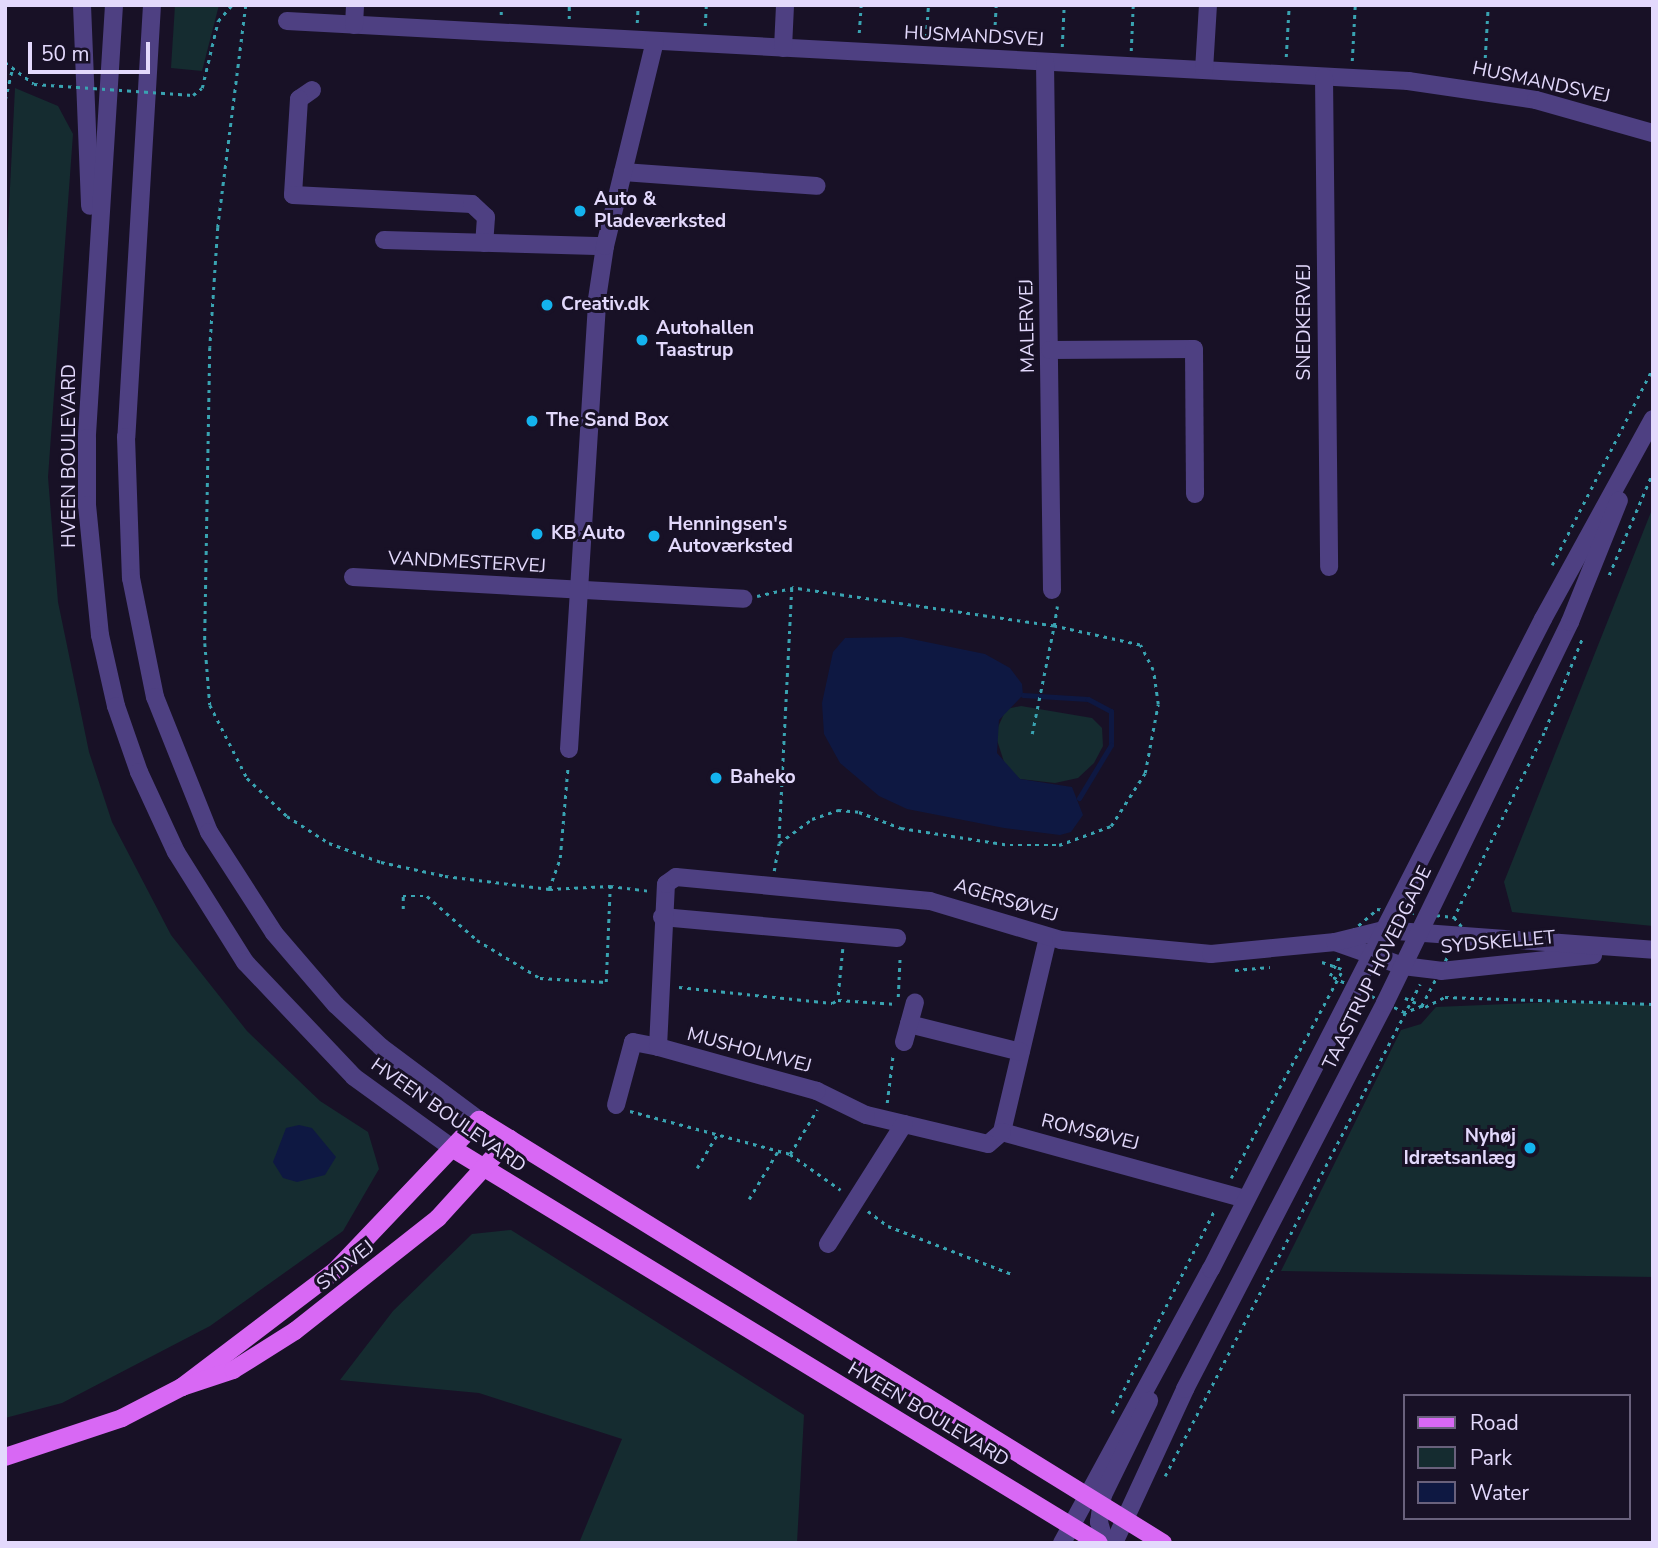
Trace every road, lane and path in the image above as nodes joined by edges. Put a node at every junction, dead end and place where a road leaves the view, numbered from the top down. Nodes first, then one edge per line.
1 (82, 5) edge
2 (114, 5) edge
3 (152, 5) edge
4 (232, 5) edge
5 (246, 5) edge
6 (355, 5) edge
7 (706, 5) edge
8 (785, 5) edge
9 (860, 5) edge
10 (928, 5) edge
11 (996, 5) edge
12 (1064, 5) edge
13 (1133, 5) edge
14 (1208, 5) edge
15 (1289, 5) edge
16 (1355, 5) edge
17 (1488, 5) edge
18 (287, 21) dead end
19 (354, 25) junction
20 (655, 41) junction
21 (704, 44) junction
22 (783, 48) junction
23 (858, 52) junction
24 (925, 55) junction
25 (993, 59) junction
26 (5, 62) edge
27 (1053, 62) junction
28 (1130, 66) junction
29 (12, 68) junction
30 (1204, 70) junction
31 (1286, 75) junction
32 (1324, 76) junction
33 (1351, 78) junction
34 (312, 90) dead end
35 (1483, 90) junction
36 (5, 100) edge
37 (1653, 133) edge
38 (623, 172) junction
39 (816, 186) dead end
40 (384, 240) dead end
41 (484, 243) junction
42 (605, 246) junction
43 (93, 321) junction
44 (1050, 350) junction
45 (1651, 422) edge
46 (1195, 494) dead end
47 (1329, 566) dead end
48 (353, 577) dead end
49 (792, 588) junction
50 (1052, 590) joint
51 (579, 591) junction
52 (743, 599) joint
53 (1054, 625) junction
54 (1032, 734) dead end
55 (569, 749) joint
56 (779, 843) junction
57 (772, 884) junction
58 (610, 886) junction
59 (549, 889) junction
60 (665, 889) junction
61 (402, 909) dead end
62 (662, 917) junction
63 (1383, 930) junction
64 (844, 933) junction
65 (1418, 934) junction
66 (1048, 937) junction
67 (897, 938) joint
68 (1335, 942) junction
69 (1646, 950) edge
70 (1370, 955) junction
71 (1320, 961) dead end
72 (1279, 965) dead end
73 (1403, 966) junction
74 (1228, 970) dead end
75 (1441, 971) junction
76 (1330, 976) dead end
77 (1359, 976) junction
78 (1337, 980) dead end
79 (660, 985) junction
80 (1391, 991) junction
81 (838, 1000) junction
82 (1653, 1003) edge
83 (906, 1004) junction
84 (1422, 1006) junction
85 (1405, 1013) dead end
86 (903, 1020) junction
87 (899, 1044) joint
88 (657, 1048) junction
89 (1021, 1052) junction
90 (826, 1095) junction
91 (616, 1105) joint
92 (479, 1120) junction
93 (884, 1120) junction
94 (904, 1124) junction
95 (1002, 1132) junction
96 (717, 1135) junction
97 (510, 1139) junction
98 (456, 1150) junction
99 (778, 1151) junction
100 (790, 1154) junction
101 (697, 1168) dead end
102 (485, 1170) junction
103 (749, 1199) dead end
104 (856, 1199) junction
105 (1246, 1199) junction
106 (828, 1244) dead end
107 (1211, 1269) junction
108 (1012, 1274) dead end
109 (181, 1387) junction
110 (5, 1457) edge
111 (1085, 1495) junction
112 (1101, 1505) junction
113 (1125, 1519) junction
114 (1070, 1525) junction
115 (1095, 1541) edge
116 (1062, 1543) edge
117 (1114, 1543) edge
118 (1163, 1543) edge

1 - 43 street
2 - 43 street, HVEEN BOULEVARD
3 - 92 street, HVEEN BOULEVARD
4 - 29 path, bridge
5 - 59 path
6 - 19 street
7 - 21 path
8 - 22 street
9 - 23 path
10 - 24 path
11 - 25 path
12 - 27 path
13 - 28 path
14 - 30 street
15 - 31 path
16 - 33 path
17 - 35 path
18 - 19 street, HUSMANDSVEJ
19 - 20 street, HUSMANDSVEJ
20 - 21 street, HUSMANDSVEJ
20 - 38 street
21 - 22 street, HUSMANDSVEJ
22 - 23 street, HUSMANDSVEJ
23 - 24 street, HUSMANDSVEJ
24 - 25 street, HUSMANDSVEJ
25 - 27 street, HUSMANDSVEJ
26 - 29 path
27 - 28 street, HUSMANDSVEJ
27 - 44 street, MALERVEJ
28 - 30 street, HUSMANDSVEJ
29 - 36 path
30 - 31 street, HUSMANDSVEJ
31 - 32 street, HUSMANDSVEJ
32 - 33 street, HUSMANDSVEJ
32 - 47 street, SNEDKERVEJ
33 - 35 street, HUSMANDSVEJ
34 - 41 street
35 - 37 street, HUSMANDSVEJ
38 - 39 street
38 - 42 street
40 - 41 street
41 - 42 street
42 - 51 street
43 - 98 street, HVEEN BOULEVARD
44 - 46 street
44 - 50 street, MALERVEJ
45 - 63 street, TAASTRUP HOVEDGADE
45 - 65 street, TAASTRUP HOVEDGADE
48 - 51 street, VANDMESTERVEJ
49 - 52 path
49 - 53 path
49 - 56 path
50 - 53 path
51 - 52 street, VANDMESTERVEJ
51 - 55 street
53 - 54 path
53 - 56 path
55 - 59 path
56 - 57 path
57 - 60 street, AGERSØVEJ
57 - 66 street, AGERSØVEJ
58 - 59 path
58 - 60 path
58 - 61 path
60 - 62 street, MUSHOLMVEJ
62 - 64 street
62 - 79 street, MUSHOLMVEJ
63 - 65 street, SYDSKELLET
63 - 68 street, SYDSKELLET
63 - 70 street, TAASTRUP HOVEDGADE
64 - 67 street
64 - 81 path
65 - 69 street, SYDSKELLET
65 - 73 street, TAASTRUP HOVEDGADE
66 - 68 street, AGERSØVEJ
66 - 89 street
67 - 83 path
68 - 70 street, SYDSKELLET
69 - 75 street, SYDSKELLET
70 - 73 street, SYDSKELLET
70 - 77 street, TAASTRUP HOVEDGADE
71 - 77 path
72 - 74 path
73 - 75 street, SYDSKELLET
73 - 80 street, TAASTRUP HOVEDGADE
75 - 84 path
76 - 78 path
77 - 105 street, TAASTRUP HOVEDGADE
79 - 81 path
79 - 88 street, MUSHOLMVEJ
80 - 84 path
80 - 113 street, TAASTRUP HOVEDGADE
81 - 83 path
82 - 84 path
83 - 86 street
83 - 86 path
84 - 85 path
86 - 87 street
86 - 89 street
87 - 93 path
88 - 90 street, MUSHOLMVEJ
88 - 91 street
89 - 95 street
90 - 93 street, MUSHOLMVEJ
90 - 100 path
91 - 96 path
92 - 97 main road, HVEEN BOULEVARD
92 - 98 main road, SYDVEJ
93 - 94 street, MUSHOLMVEJ
94 - 95 street, MUSHOLMVEJ
94 - 104 street
95 - 105 street, ROMSØVEJ
96 - 99 path
96 - 101 path
97 - 102 main road, SYDVEJ
97 - 111 main road, HVEEN BOULEVARD
98 - 102 main road, HVEEN BOULEVARD
98 - 109 main road, SYDVEJ
99 - 100 path
99 - 103 path
100 - 104 path
102 - 109 main road, SYDVEJ
102 - 114 main road, HVEEN BOULEVARD
104 - 106 street
104 - 108 path
105 - 107 street, TAASTRUP HOVEDGADE
107 - 111 street, TAASTRUP HOVEDGADE
107 - 112 street
109 - 110 main road, SYDVEJ
111 - 112 main road, HVEEN BOULEVARD
111 - 114 street, TAASTRUP HOVEDGADE
111 - 115 street
112 - 113 main road, HVEEN BOULEVARD
112 - 115 street
113 - 117 street, TAASTRUP HOVEDGADE
113 - 118 main road, HVEEN BOULEVARD
114 - 115 main road, HVEEN BOULEVARD
114 - 116 street, TAASTRUP HOVEDGADE

